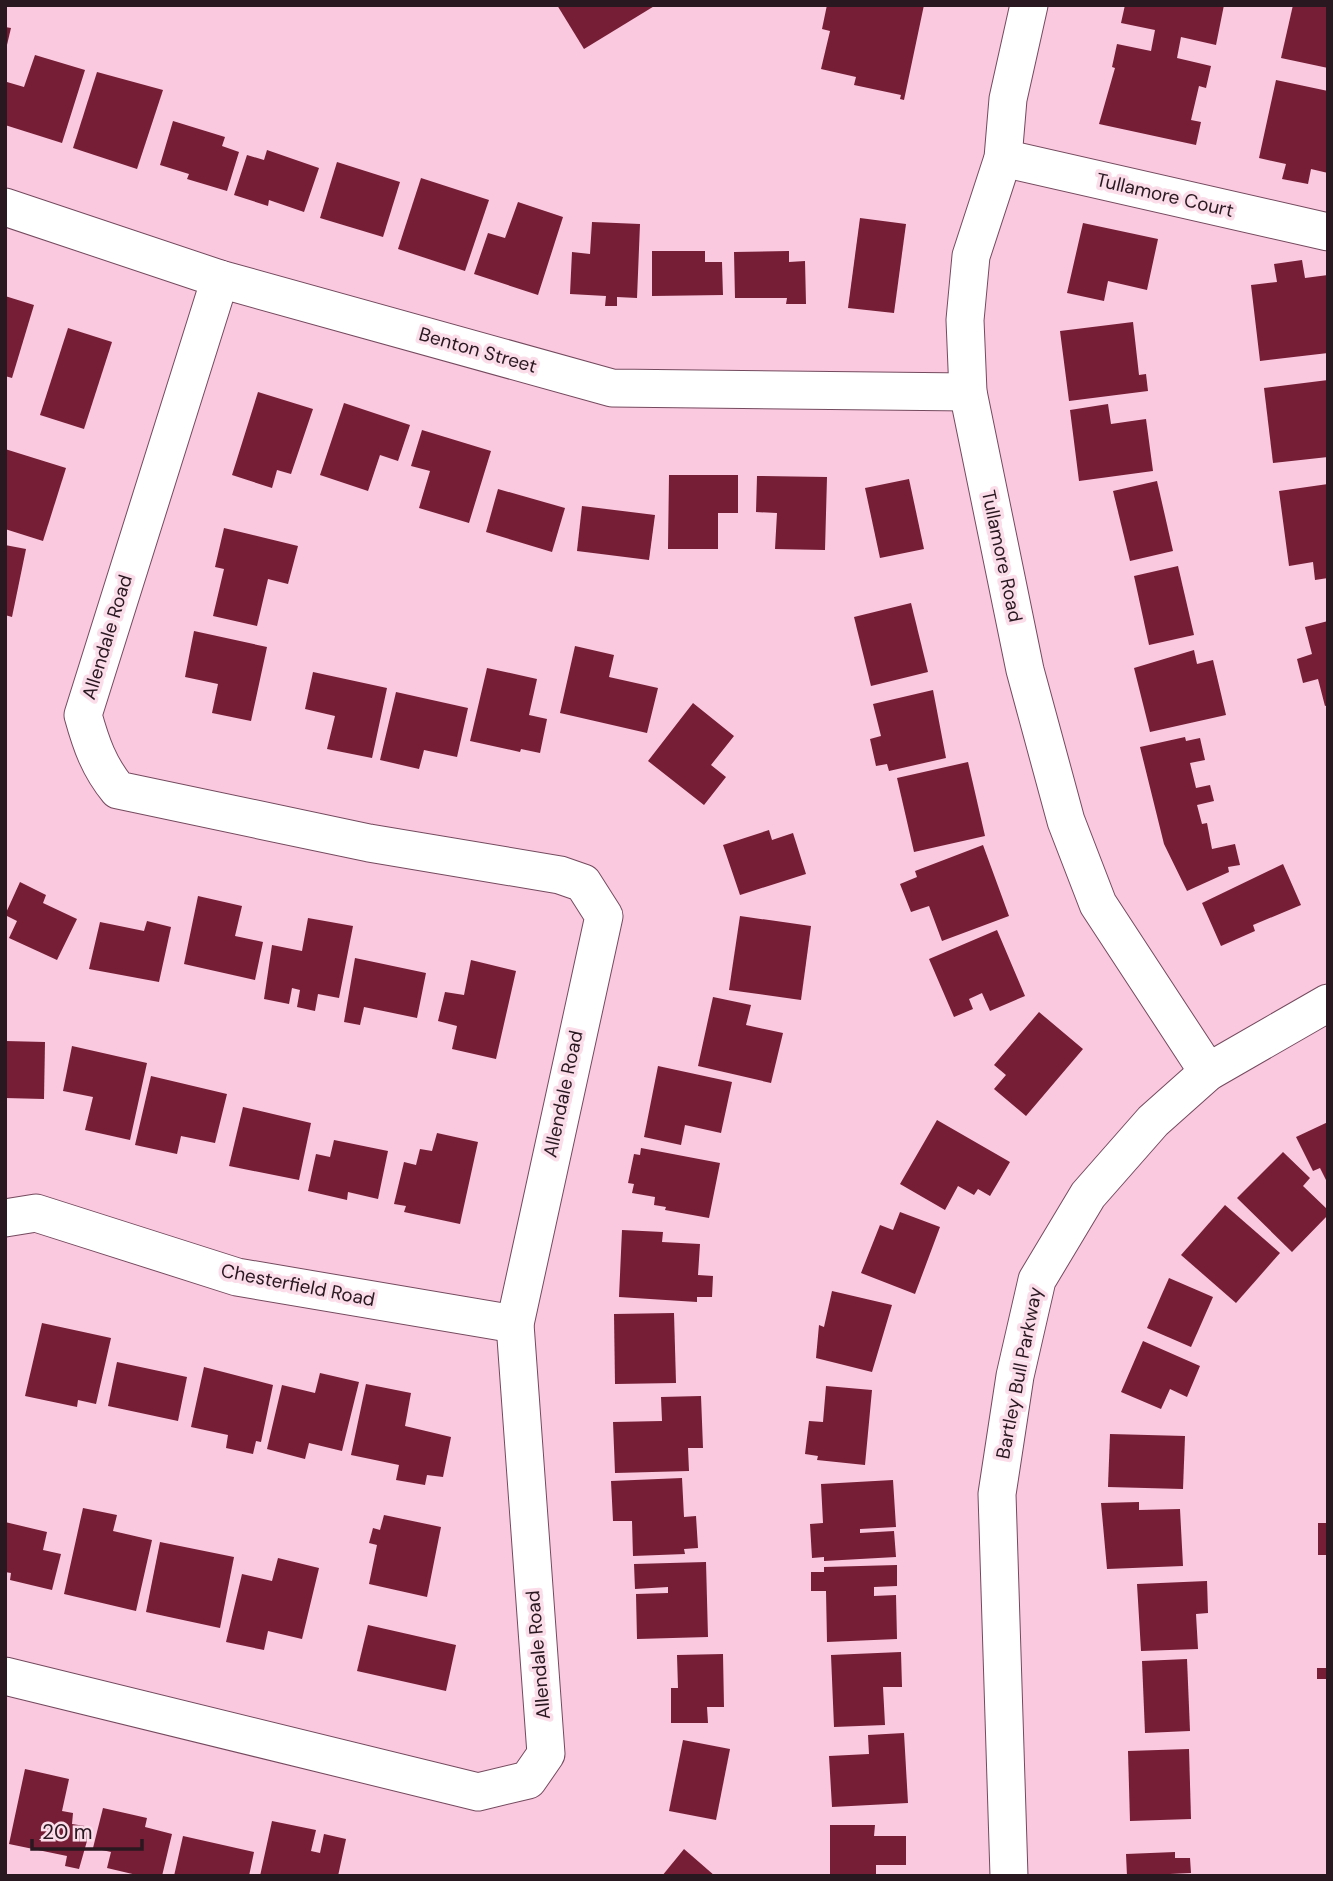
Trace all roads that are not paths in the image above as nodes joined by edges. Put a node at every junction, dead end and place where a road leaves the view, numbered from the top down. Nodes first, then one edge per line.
1 (1029, 5) edge
2 (1003, 158) junction
3 (5, 207) edge
4 (1328, 232) edge
5 (220, 279) junction
6 (968, 392) junction
7 (1328, 1003) edge
8 (1208, 1072) junction
9 (5, 1218) edge
10 (515, 1324) junction
11 (5, 1676) edge
12 (1009, 1876) edge

1 - 2 street, Tullamore Road
2 - 4 street, Tullamore Court
2 - 6 street, Tullamore Road
3 - 5 street, Benton Street
5 - 6 street, Benton Street
5 - 10 street, Allendale Road
6 - 8 street, Tullamore Road
7 - 8 street, Bartley Bull Parkway
8 - 12 street, Bartley Bull Parkway
9 - 10 street, Chesterfield Road
10 - 11 street, Allendale Road

